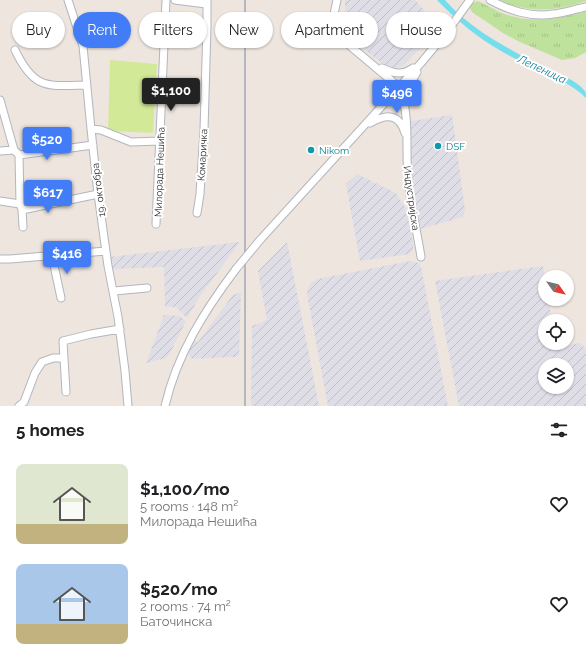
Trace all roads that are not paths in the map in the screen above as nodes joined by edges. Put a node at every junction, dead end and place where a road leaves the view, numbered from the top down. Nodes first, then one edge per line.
1 (68, 0) edge
2 (166, 0) edge
3 (175, 0) edge
4 (337, 0) edge
5 (470, 0) edge
6 (490, 0) edge
7 (206, 2) edge
8 (586, 7) edge
9 (456, 19) edge
10 (434, 48) joint
11 (14, 50) dead end
12 (421, 63) junction
13 (374, 64) junction
14 (384, 73) junction
15 (87, 85) junction
16 (399, 87) junction
17 (388, 99) junction
18 (0, 100) edge
19 (406, 111) junction
20 (366, 124) junction
21 (91, 129) junction
22 (407, 140) junction
23 (160, 141) junction
24 (93, 145) junction
25 (0, 150) edge
26 (16, 152) junction
27 (98, 194) junction
28 (0, 201) edge
29 (21, 207) junction
30 (197, 213) dead end
31 (156, 224) dead end
32 (23, 228) dead end
33 (106, 251) junction
34 (52, 256) junction
35 (421, 257) dead end
36 (0, 259) edge
37 (148, 288) dead end
38 (114, 291) junction
39 (61, 298) dead end
40 (120, 329) junction
41 (64, 358) junction
42 (66, 392) dead end
43 (18, 406) edge
44 (128, 406) edge
45 (165, 406) edge

1 - 15 street, 19. октобра
2 - 23 street, Милорада Нешића
3 - 7 street
4 - 13 street, Индустријска
5 - 9 street
6 - 8 street
7 - 30 street, Комаричка
10 - 12 street
10 - 19 street
11 - 15 street
12 - 13 street
12 - 16 street
13 - 14 street, Индустријска
14 - 16 street, Индустријска
14 - 17 street
15 - 21 street, 19. октобра
16 - 17 street
16 - 19 street, Индустријска
17 - 20 street
18 - 26 street
19 - 22 street, Индустријска
20 - 22 street
20 - 45 street, bridge
21 - 23 street
21 - 24 street, 19. октобра
22 - 35 street, Индустријска
23 - 31 street, Милорада Нешића
24 - 26 street
24 - 27 street, 19. октобра
25 - 26 street
26 - 29 street
27 - 29 street
27 - 33 street, 19. октобра
28 - 29 street
29 - 32 street
33 - 34 street
33 - 38 street, 19. октобра
34 - 36 street
34 - 39 street
37 - 38 street
38 - 40 street, 19. октобра
40 - 41 street
40 - 44 street, 19. октобра
41 - 42 street
41 - 43 street

